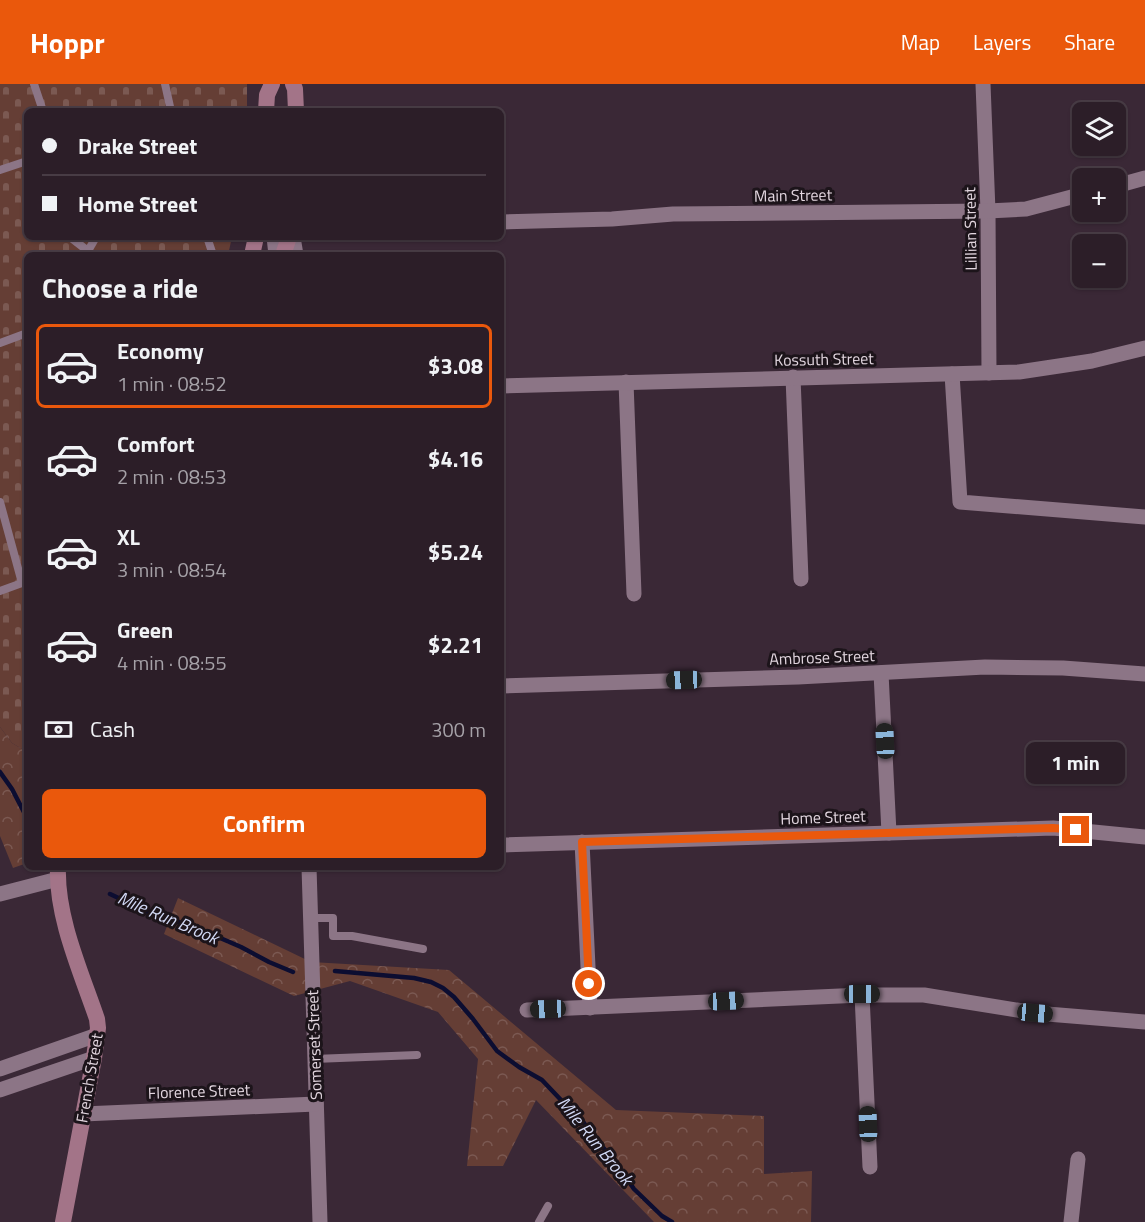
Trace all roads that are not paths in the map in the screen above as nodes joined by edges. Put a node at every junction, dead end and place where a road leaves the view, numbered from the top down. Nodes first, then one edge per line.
1 (34, 84) edge
2 (165, 84) edge
3 (272, 84) edge
4 (293, 84) edge
5 (983, 84) edge
6 (41, 108) edge
7 (170, 108) edge
8 (267, 108) edge
9 (296, 108) edge
10 (24, 162) edge
11 (0, 170) edge
12 (1145, 178) edge
13 (1126, 183) edge
14 (1072, 197) edge
15 (988, 211) junction
16 (504, 222) edge
17 (74, 240) edge
18 (88, 252) edge
19 (24, 334) edge
20 (0, 343) edge
21 (1145, 348) edge
22 (989, 373) junction
23 (952, 374) junction
24 (794, 377) junction
25 (626, 382) junction
26 (504, 386) edge
27 (0, 502) edge
28 (1145, 517) edge
29 (24, 579) edge
30 (801, 579) dead end
31 (24, 582) edge
32 (0, 591) edge
33 (634, 594) dead end
34 (881, 673) junction
35 (1145, 674) edge
36 (504, 686) edge
37 (889, 833) junction
38 (1145, 837) edge
39 (582, 842) junction
40 (504, 845) edge
41 (309, 870) edge
42 (58, 873) edge
43 (0, 894) edge
44 (310, 918) junction
45 (423, 949) dead end
46 (862, 994) junction
47 (590, 1008) junction
48 (527, 1010) dead end
49 (1145, 1022) edge
50 (97, 1035) junction
51 (417, 1054) dead end
52 (94, 1058) junction
53 (314, 1059) junction
54 (0, 1069) edge
55 (0, 1090) edge
56 (316, 1104) junction
57 (83, 1114) junction
58 (1078, 1159) dead end
59 (870, 1167) dead end
60 (548, 1206) dead end
61 (63, 1222) edge
62 (320, 1222) edge
63 (539, 1222) edge
64 (1071, 1222) edge

1 - 6 lane
2 - 7 lane
3 - 8 main road
4 - 9 main road
5 - 15 street, Lillian Street
10 - 11 lane
12 - 13 street
14 - 15 street, Main Street
15 - 16 street, Main Street
15 - 22 street, Lillian Street
17 - 18 lane
19 - 20 lane
21 - 22 street, Kossuth Street
22 - 23 street, Kossuth Street
23 - 24 street, Kossuth Street
23 - 28 street
24 - 25 street, Kossuth Street
24 - 30 street
25 - 26 street, Kossuth Street
25 - 33 street
27 - 29 lane
31 - 32 lane
34 - 35 street, Ambrose Street
34 - 36 street, Ambrose Street
34 - 37 street
37 - 38 street, Home Street
37 - 39 street, Home Street
39 - 40 street, Home Street
39 - 47 street
41 - 44 street, Somerset Street
42 - 43 street
42 - 50 main road, French Street
44 - 45 lane
44 - 53 street, Somerset Street
46 - 47 street
46 - 49 street
46 - 59 street
47 - 48 street
50 - 52 main road, French Street
50 - 54 street
51 - 53 lane
52 - 55 street
52 - 57 main road, French Street
53 - 56 street, Somerset Street
56 - 57 street, Florence Street
56 - 62 street, Somerset Street
57 - 61 main road, French Street
58 - 64 street
60 - 63 lane

